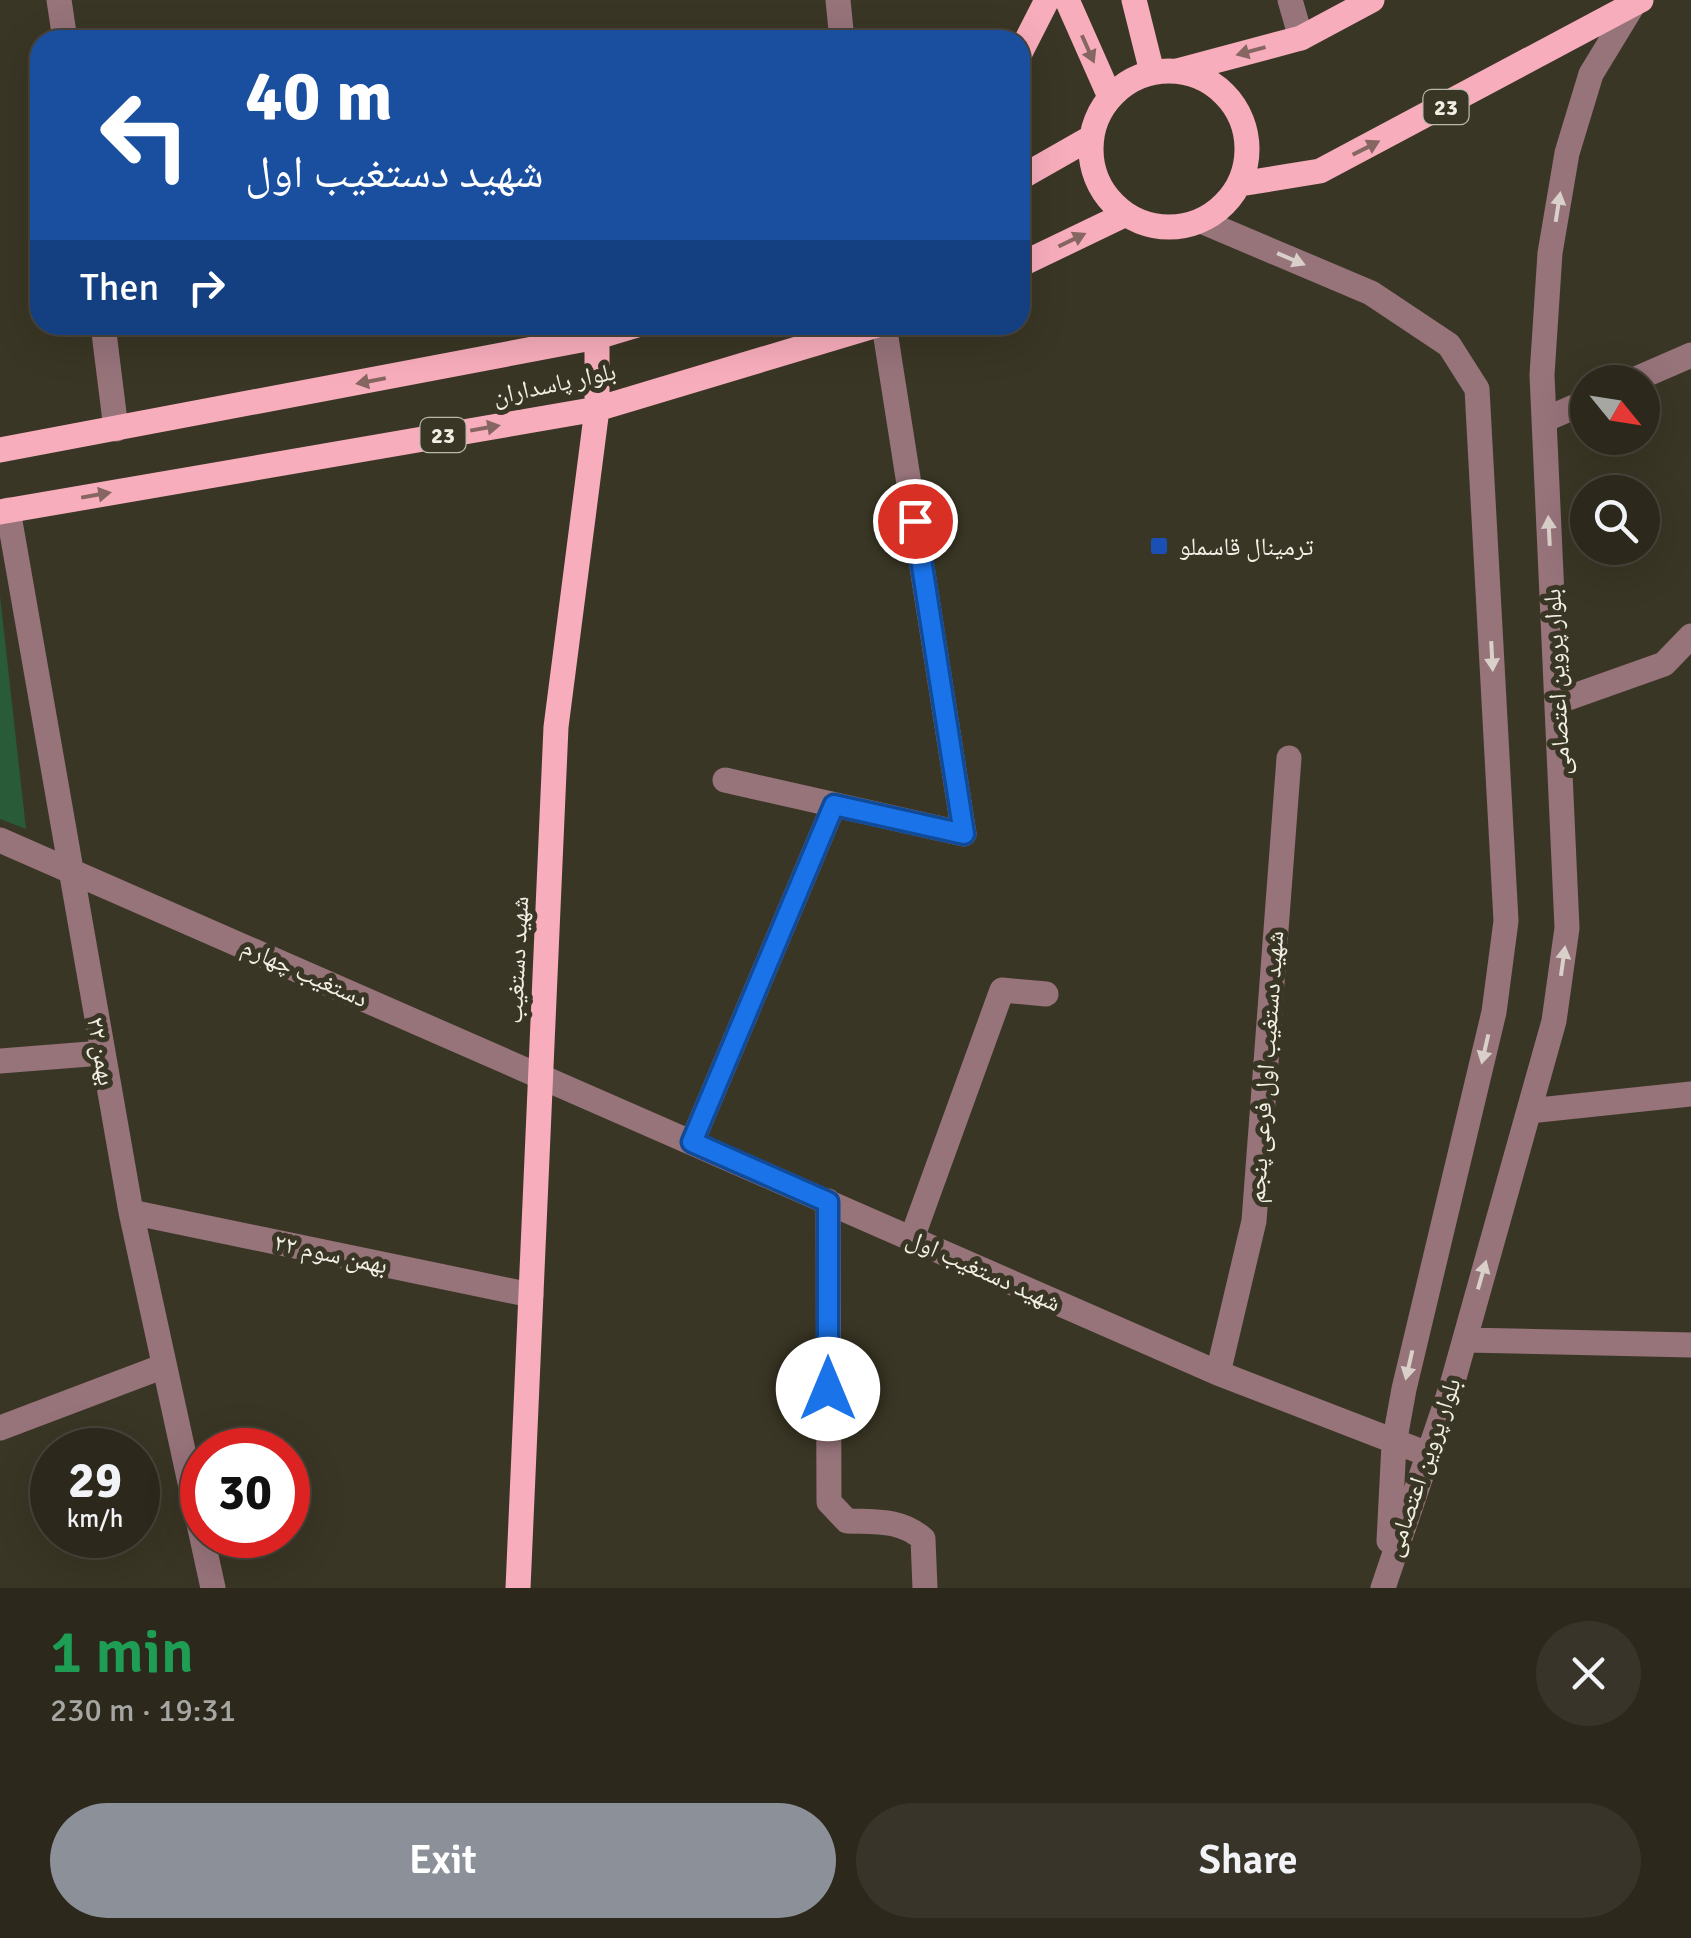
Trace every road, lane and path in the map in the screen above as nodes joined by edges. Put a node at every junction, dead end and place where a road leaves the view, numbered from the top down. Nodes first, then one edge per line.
1 (59, 0) edge
2 (838, 0) edge
3 (1047, 0) edge
4 (1067, 0) edge
5 (1134, 0) edge
6 (1290, 0) edge
7 (1372, 0) edge
8 (1637, 2) edge
9 (64, 30) edge
10 (841, 30) edge
11 (1030, 33) edge
12 (1301, 38) junction
13 (1165, 71) junction
14 (1110, 97) junction
15 (1092, 137) junction
16 (1030, 172) edge
17 (1240, 184) junction
18 (1124, 214) junction
19 (1202, 221) junction
20 (1030, 256) edge
21 (103, 335) edge
22 (606, 335) edge
23 (847, 335) edge
24 (883, 335) edge
25 (597, 338) junction
26 (1691, 355) edge
27 (1660, 368) edge
28 (597, 409) junction
29 (1570, 409) edge
30 (1544, 420) junction
31 (116, 429) junction
32 (0, 450) edge
33 (4, 511) edge
34 (1691, 636) edge
35 (1557, 702) junction
36 (1289, 758) dead end
37 (725, 780) dead end
38 (834, 805) junction
39 (0, 840) edge
40 (68, 869) junction
41 (1046, 994) dead end
42 (102, 1054) junction
43 (0, 1061) edge
44 (540, 1076) junction
45 (1691, 1094) edge
46 (1528, 1112) junction
47 (692, 1142) junction
48 (828, 1202) junction
49 (131, 1212) junction
50 (912, 1238) junction
51 (532, 1295) junction
52 (1464, 1340) junction
53 (1691, 1346) edge
54 (164, 1366) junction
55 (1218, 1372) junction
56 (0, 1428) edge
57 (1394, 1444) junction
58 (1430, 1455) junction
59 (1386, 1578) edge
60 (212, 1588) edge
61 (518, 1588) edge
62 (925, 1588) edge

1 - 9 street
2 - 10 street
3 - 11 main road
4 -> 14 main road
5 - 13 main road
6 - 12 street
7 - 12 main road
17 -> 8 main road, 23
30 -> 8 street, بلوار پروین اعتصامی
12 -> 13 main road
13 - 14 main road
13 - 17 main road
14 - 15 main road
15 - 16 main road
15 - 18 main road
17 - 19 main road
18 - 19 main road
20 -> 18 main road
19 -> 57 street, بلوار پروین اعتصامی
21 - 31 street
22 - 25 main road, بلوار پاسداران
23 - 28 main road, بلوار پاسداران / 23
24 - 38 street
25 - 28 main road, شهید دستغیب
25 -> 31 main road, بلوار پاسداران
26 - 27 street
33 -> 28 main road, بلوار پاسداران / 23
28 - 44 main road, شهید دستغیب
29 - 30 street
35 -> 30 street, بلوار پروین اعتصامی
31 - 32 main road, بلوار پاسداران
33 - 40 street, ۲۲ بهمن
34 - 35 street
46 -> 35 street, بلوار پروین اعتصامی
36 - 55 street, شهید دستغیب اول فرعی پنجم
37 - 38 street
38 - 47 street
39 - 40 street, دستغیب چهارم
40 - 42 street, ۲۲ بهمن
40 - 44 street, دستغیب چهارم
41 - 50 street
42 - 43 street
42 - 49 street, ۲۲ بهمن
44 - 47 street, شهید دستغیب اول
44 - 51 main road, شهید دستغیب
45 - 46 street
52 -> 46 street, بلوار پروین اعتصامی
47 - 48 street, شهید دستغیب اول
48 - 50 street, شهید دستغیب اول
48 - 62 street
49 - 51 street, ۲۲ بهمن سوم
49 - 54 street, ۲۲ بهمن
50 - 55 street, شهید دستغیب اول
51 - 61 main road, شهید دستغیب
52 - 53 street
52 - 58 street, بلوار پروین اعتصامی
54 - 56 street
54 - 60 street, ۲۲ بهمن
55 - 57 street, شهید دستغیب اول
57 - 58 street, شهید دستغیب اول
57 - 59 street, بلوار پروین اعتصامی
58 - 59 street, بلوار پروین اعتصامی

